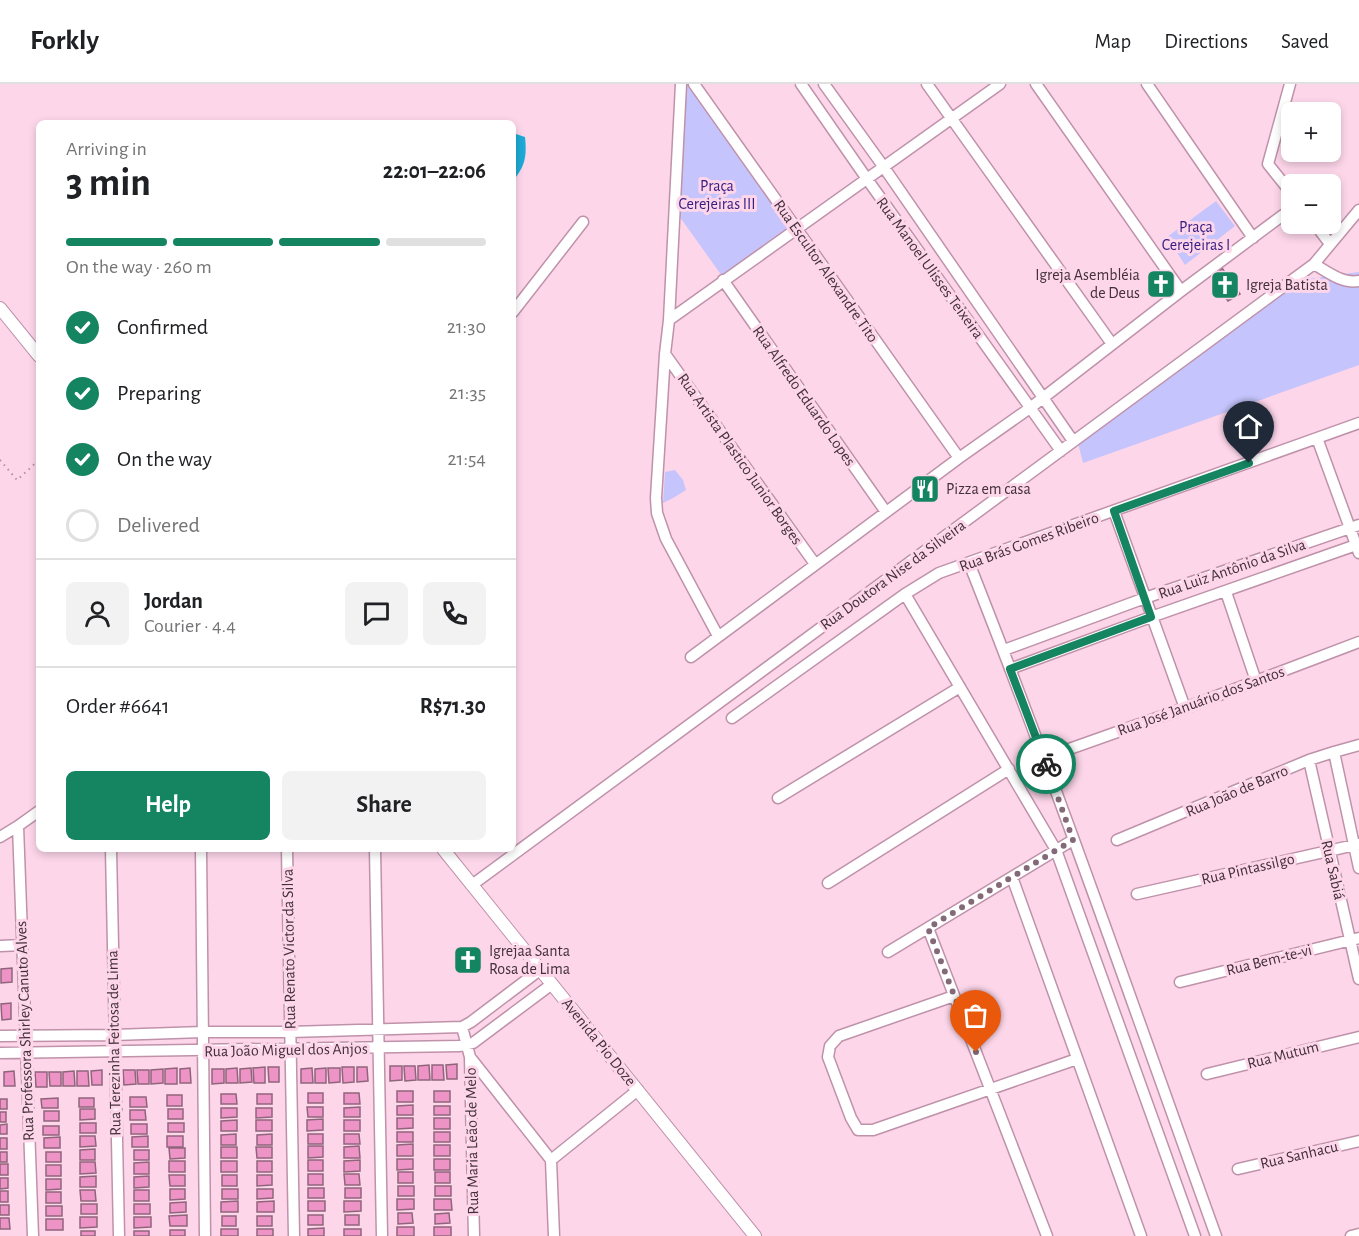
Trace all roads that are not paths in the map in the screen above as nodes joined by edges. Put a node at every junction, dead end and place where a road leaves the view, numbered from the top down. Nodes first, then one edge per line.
1 (681, 84) edge
2 (694, 84) edge
3 (801, 84) edge
4 (824, 84) edge
5 (927, 84) edge
6 (1000, 84) edge
7 (1036, 84) edge
8 (1147, 84) edge
9 (1290, 84) edge
10 (952, 119) junction
11 (883, 166) junction
12 (867, 179) junction
13 (1281, 180) edge
14 (1359, 210) edge
15 (1281, 217) edge
16 (583, 222) dead end
17 (796, 228) junction
18 (1322, 234) edge
19 (1253, 238) junction
20 (1330, 244) junction
21 (1314, 264) junction
22 (723, 280) junction
23 (1359, 281) edge
24 (1180, 291) junction
25 (0, 308) edge
26 (516, 308) edge
27 (669, 320) junction
28 (1112, 344) junction
29 (36, 352) edge
30 (665, 354) junction
31 (1044, 397) junction
32 (1030, 408) junction
33 (1359, 423) edge
34 (1317, 438) junction
35 (1073, 441) junction
36 (1061, 451) junction
37 (959, 458) junction
38 (1114, 511) junction
39 (886, 512) junction
40 (1354, 527) edge
41 (1358, 547) edge
42 (969, 563) junction
43 (815, 564) junction
44 (1226, 592) junction
45 (905, 594) junction
46 (1145, 598) junction
47 (1151, 617) junction
48 (718, 636) junction
49 (1359, 642) edge
50 (1004, 650) junction
51 (691, 657) dead end
52 (1010, 669) junction
53 (1257, 681) junction
54 (960, 687) junction
55 (1185, 708) junction
56 (732, 718) dead end
57 (1359, 746) edge
58 (1334, 752) junction
59 (1044, 758) junction
60 (1309, 760) junction
61 (1009, 769) junction
62 (778, 798) dead end
63 (36, 813) edge
64 (18, 826) junction
65 (0, 837) edge
66 (1073, 840) junction
67 (1117, 840) dead end
68 (1356, 844) edge
69 (1056, 850) junction
70 (1329, 851) junction
71 (111, 852) edge
72 (201, 852) edge
73 (287, 852) edge
74 (375, 852) edge
75 (445, 852) edge
76 (1359, 868) edge
77 (1012, 877) junction
78 (828, 883) dead end
79 (472, 885) junction
80 (1137, 894) dead end
81 (928, 928) junction
82 (1354, 939) edge
83 (22, 945) junction
84 (0, 946) edge
85 (888, 952) dead end
86 (541, 969) junction
87 (1359, 980) edge
88 (1180, 982) dead end
89 (552, 984) junction
90 (954, 996) junction
91 (462, 1027) junction
92 (379, 1030) junction
93 (202, 1032) junction
94 (290, 1032) junction
95 (114, 1035) junction
96 (0, 1036) edge
97 (26, 1036) junction
98 (1359, 1037) edge
99 (467, 1045) junction
100 (379, 1048) junction
101 (290, 1049) junction
102 (1149, 1050) junction
103 (202, 1051) junction
104 (114, 1052) junction
105 (0, 1053) edge
106 (26, 1053) junction
107 (470, 1057) junction
108 (1132, 1058) junction
109 (1077, 1059) junction
110 (1207, 1074) dead end
111 (638, 1089) junction
112 (990, 1089) junction
113 (1359, 1141) edge
114 (551, 1160) junction
115 (1238, 1169) dead end
116 (1359, 1234) edge
117 (33, 1236) edge
118 (119, 1236) edge
119 (205, 1236) edge
120 (294, 1236) edge
121 (382, 1236) edge
122 (474, 1236) edge
123 (554, 1236) edge
124 (755, 1236) edge
125 (1047, 1236) edge
126 (1141, 1236) edge
127 (1195, 1236) edge
128 (1216, 1236) edge
129 (1353, 1236) edge

1 - 27 street
2 - 17 street, Rua Escultor Alexandre Tito
3 - 12 street, Rua Manoel Ulisses Teixeira
4 - 11 street, Rua Manoel Ulisses Teixeira
5 - 10 street
6 - 10 street
7 - 24 street
8 - 19 street
9 - 13 street
10 - 11 street
10 - 28 street
11 - 12 street
11 - 31 street, Rua Manoel Ulisses Teixeira
12 - 17 street
12 - 32 street, Rua Manoel Ulisses Teixeira
14 - 20 street, Rua Doutora Nise da Silveira
15 - 19 street
16 - 26 street
17 - 22 street
17 - 37 street, Rua Escultor Alexandre Tito
18 - 20 street
19 - 24 street
20 - 21 street, Rua Doutora Nise da Silveira
21 - 23 street
21 - 35 street, Rua Doutora Nise da Silveira
22 - 27 street
22 - 39 street, Rua Alfredo Eduardo Lopes
24 - 28 street
25 - 29 street
27 - 30 street
28 - 31 street
30 - 43 street, Rua Artista Plastico Junior Borges
30 - 48 street
31 - 32 street
31 - 35 street, Rua Manoel Ulisses Teixeira
32 - 36 street, Rua Manoel Ulisses Teixeira
32 - 37 street
33 - 34 street, Rua Brás Gomes Ribeiro
34 - 38 street, Rua Brás Gomes Ribeiro
34 - 40 street
35 - 36 street, Rua Doutora Nise da Silveira
36 - 79 street, Rua Doutora Nise da Silveira
37 - 39 street
38 - 42 street, Rua Brás Gomes Ribeiro
38 - 46 street
39 - 43 street
40 - 41 street
40 - 46 street, Rua Luiz Antônio da Silva
41 - 44 street, Rua Luiz Antônio da Silva
42 - 45 street, Rua Brás Gomes Ribeiro
42 - 50 street
43 - 48 street
44 - 47 street, Rua Luiz Antônio da Silva
44 - 53 street
45 - 54 street
45 - 56 street, Rua Brás Gomes Ribeiro
46 - 47 street
46 - 50 street, Rua Luiz Antônio da Silva
47 - 52 street, Rua Luiz Antônio da Silva
47 - 55 street
48 - 51 street
49 - 53 street, Rua José Januário dos Santos
50 - 52 street
52 - 59 street
53 - 55 street, Rua José Januário dos Santos
54 - 61 street
54 - 62 street
55 - 59 street, Rua José Januário dos Santos
57 - 58 street, Rua João de Barro
58 - 60 street, Rua João de Barro
58 - 68 street, Rua Sabiá
59 - 66 street
60 - 67 street, Rua João de Barro
60 - 70 street, Rua Sabiá
61 - 69 street
61 - 78 street
63 - 64 street
64 - 65 street
64 - 83 street, Rua Professora Shirley Canuto Alves
66 - 69 street
66 - 102 street
68 - 70 street, Rua Pintassilgo
68 - 76 street, Rua Sabiá
69 - 77 street
69 - 108 street
70 - 80 street, Rua Pintassilgo
70 - 82 street, Rua Sabiá
71 - 95 street, Rua Terezinha Feitosa de Lima
72 - 93 street
73 - 94 street, Rua Renato Victor da Silva
74 - 92 street
75 - 79 street, Avenida Pio Doze
77 - 81 street
77 - 109 street
79 - 86 street, Avenida Pio Doze
81 - 85 street
81 - 90 street
82 - 87 street, Rua Sabiá
82 - 88 street, Rua Bem-te-vi
83 - 84 street
83 - 97 street, Rua Professora Shirley Canuto Alves
86 - 89 street, Avenida Pio Doze
86 - 91 street
89 - 99 street
89 - 111 street, Avenida Pio Doze
90 - 112 street
90 - 112 street
91 - 92 street, Rua João Miguel dos Anjos
91 - 99 street, Rua Maria Leão de Melo
92 - 94 street, Rua João Miguel dos Anjos
92 - 100 street
93 - 94 street, Rua João Miguel dos Anjos
93 - 95 street, Rua João Miguel dos Anjos
93 - 103 street
94 - 101 street, Rua Renato Victor da Silva
95 - 97 street, Rua João Miguel dos Anjos
95 - 104 street, Rua Terezinha Feitosa de Lima
96 - 97 street, Rua João Miguel dos Anjos
97 - 106 street, Rua Professora Shirley Canuto Alves
98 - 110 street, Rua Mutum
99 - 100 street, Rua João Miguel dos Anjos
99 - 107 street, Rua Maria Leão de Melo
100 - 101 street, Rua João Miguel dos Anjos
100 - 121 street
101 - 103 street, Rua João Miguel dos Anjos
101 - 120 street, Rua Renato Victor da Silva
102 - 108 street
102 - 128 street
103 - 104 street, Rua João Miguel dos Anjos
103 - 119 street
104 - 106 street, Rua João Miguel dos Anjos
104 - 118 street, Rua Terezinha Feitosa de Lima
105 - 106 street, Rua João Miguel dos Anjos
106 - 117 street, Rua Professora Shirley Canuto Alves
107 - 114 street
107 - 122 street, Rua Maria Leão de Melo
108 - 127 street
109 - 112 street
109 - 126 street
111 - 114 street
111 - 124 street, Avenida Pio Doze
112 - 125 street
113 - 115 street, Rua Sanhacu
114 - 123 street
116 - 129 street

